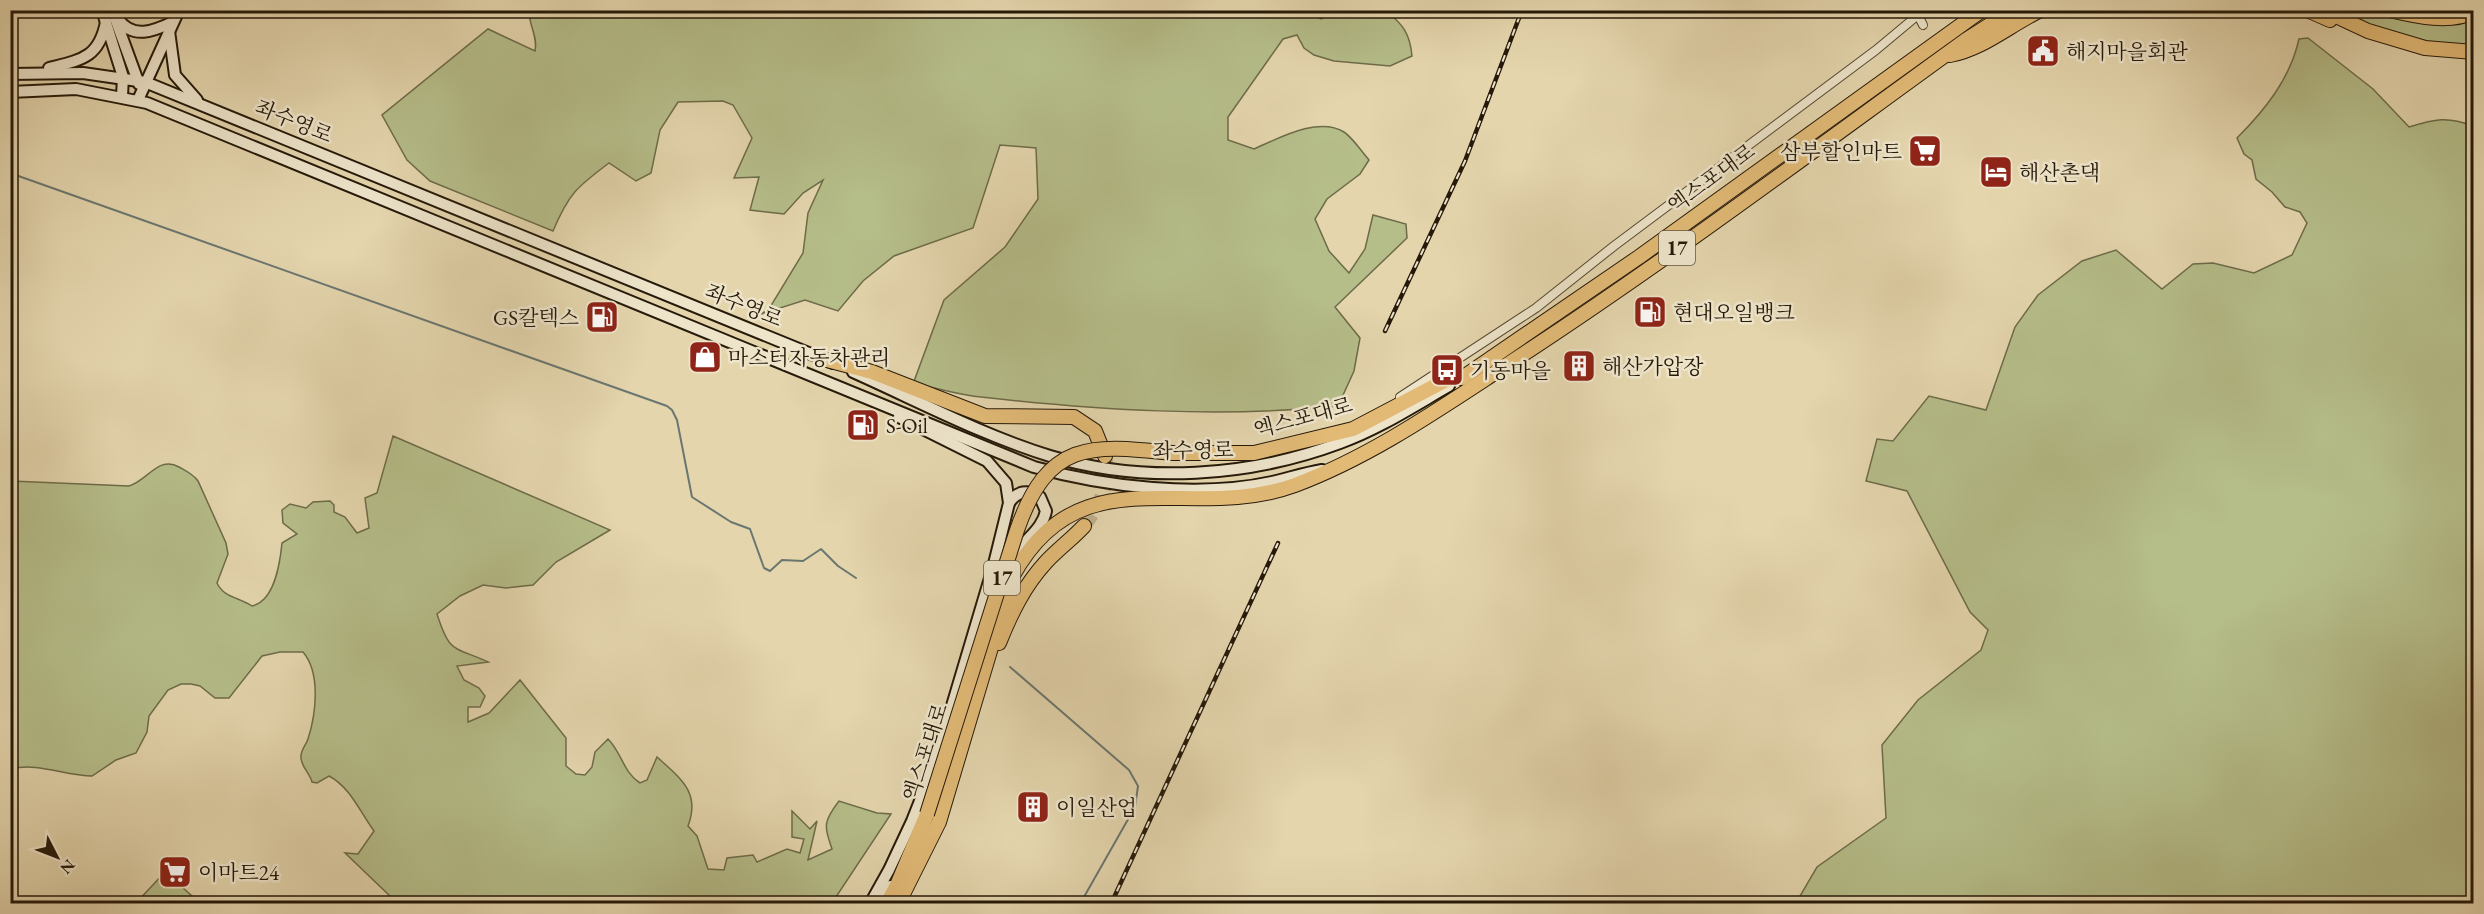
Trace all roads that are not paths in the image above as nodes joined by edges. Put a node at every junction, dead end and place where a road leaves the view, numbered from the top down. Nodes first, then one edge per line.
1 (102, 10) edge
2 (113, 10) edge
3 (179, 10) edge
4 (2013, 10) edge
5 (2041, 10) edge
6 (2307, 10) edge
7 (2323, 10) edge
8 (2390, 10) edge
9 (2423, 10) edge
10 (2474, 11) edge
11 (1921, 13) edge
12 (1974, 13) edge
13 (106, 22) junction
14 (1923, 25) dead end
15 (171, 26) junction
16 (2368, 31) junction
17 (2425, 48) junction
18 (2474, 52) edge
19 (1942, 57) junction
20 (2474, 60) edge
21 (28, 72) junction
22 (10, 74) edge
23 (123, 77) junction
24 (142, 82) junction
25 (10, 92) edge
26 (122, 96) junction
27 (138, 100) junction
28 (203, 105) junction
29 (827, 360) junction
30 (1443, 376) junction
31 (1462, 378) junction
32 (880, 402) junction
33 (1391, 402) dead end
34 (1105, 456) tunnel mouth
35 (1330, 468) junction
36 (1010, 503) junction
37 (1084, 526) tunnel mouth
38 (1012, 577) junction
39 (983, 681) junction
40 (939, 822) junction
41 (909, 855) junction
42 (870, 903) edge
43 (879, 903) edge
44 (886, 903) edge
45 (898, 903) edge
46 (908, 903) edge

1 - 13 street
2 - 15 street
2 - 24 street
3 - 15 street
4 - 19 highway, 엑스포대로 / 17
5 - 19 highway
6 - 16 highway
7 - 16 highway
8 - 10 highway
9 - 10 highway
11 - 14 street
11 - 30 street
12 - 31 highway, 엑스포대로 / 17
13 - 21 street
13 - 23 street
15 - 24 street
15 - 28 street
16 - 17 highway
17 - 18 highway
17 - 20 highway
19 - 35 highway, 엑스포대로 / 17
21 - 22 street, 좌수영로
21 - 23 street, 좌수영로
23 - 24 street, 좌수영로
23 - 26 street
24 - 27 street
24 - 28 street, 좌수영로
25 - 26 street, 좌수영로
26 - 27 street, 좌수영로
27 - 32 street, 좌수영로
28 - 29 street, 좌수영로
29 - 31 street, 좌수영로
29 - 34 highway
30 - 31 highway, 엑스포대로 / 17
30 - 33 street
30 - 41 highway, 엑스포대로 / 17, bridge
32 - 35 street, 좌수영로
32 - 36 street
35 - 38 highway, 엑스포대로 / 17
36 - 38 street
36 - 42 street
37 - 39 highway
38 - 39 highway, 엑스포대로 / 17
39 - 40 highway, 엑스포대로 / 17
40 - 45 highway, 엑스포대로 / 17
40 - 46 highway
41 - 43 street
41 - 44 highway, 엑스포대로 / 17

